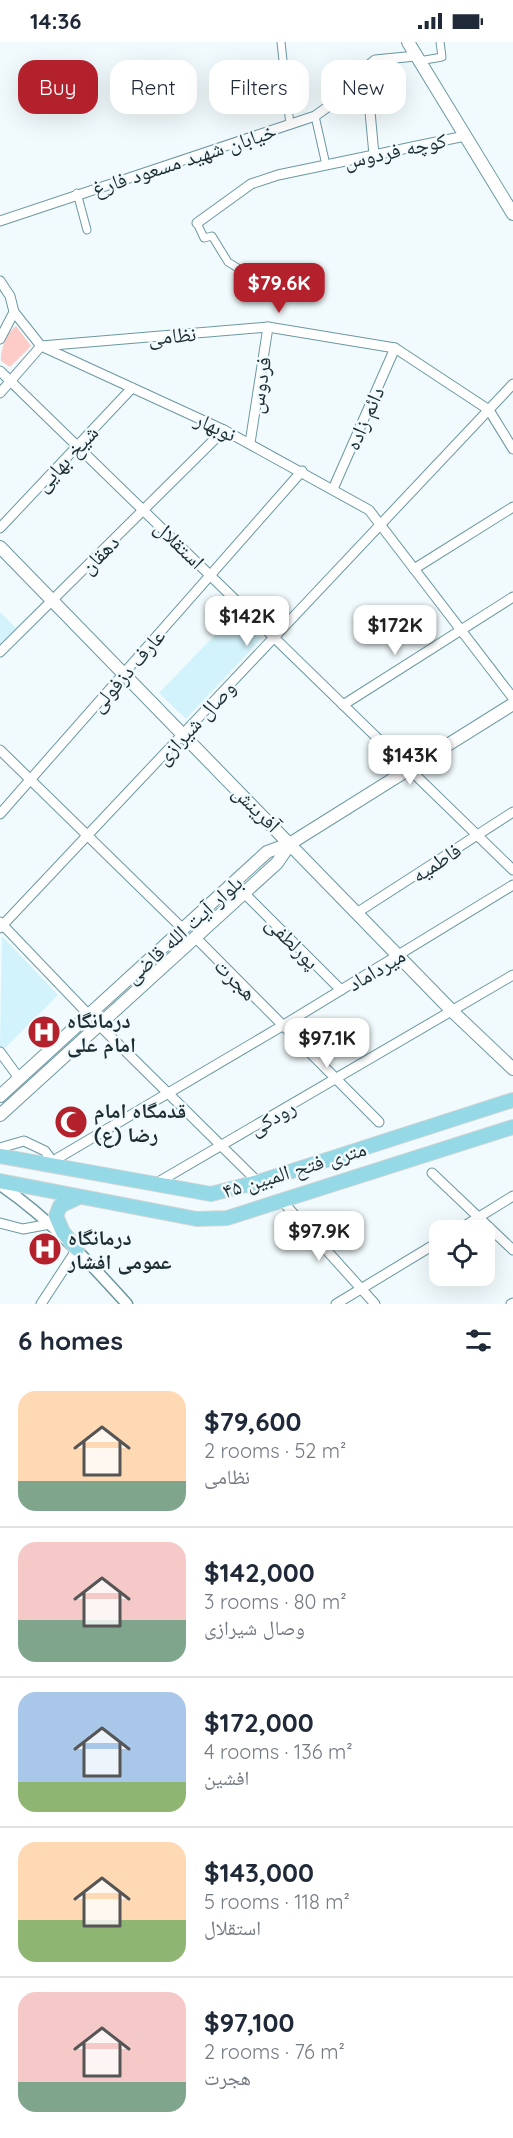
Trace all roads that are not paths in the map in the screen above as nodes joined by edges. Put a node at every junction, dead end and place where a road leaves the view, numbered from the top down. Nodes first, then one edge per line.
1 (281, 42) edge
2 (408, 42) edge
3 (440, 42) edge
4 (418, 58) junction
5 (375, 60) edge
6 (321, 112) edge
7 (370, 114) edge
8 (315, 116) junction
9 (290, 125) junction
10 (465, 136) junction
11 (374, 155) junction
12 (326, 165) junction
13 (77, 193) junction
14 (513, 214) edge
15 (0, 220) edge
16 (197, 223) joint
17 (87, 230) dead end
18 (241, 270) dead end
19 (0, 281) edge
20 (14, 312) junction
21 (268, 327) junction
22 (0, 339) edge
23 (41, 346) junction
24 (395, 348) junction
25 (0, 371) edge
26 (11, 381) junction
27 (513, 384) edge
28 (132, 388) junction
29 (0, 393) edge
30 (489, 410) junction
31 (224, 430) junction
32 (250, 443) junction
33 (78, 445) junction
34 (513, 448) edge
35 (302, 471) junction
36 (333, 489) junction
37 (513, 507) edge
38 (144, 509) junction
39 (381, 525) junction
40 (0, 528) edge
41 (0, 547) edge
42 (414, 569) junction
43 (211, 574) junction
44 (513, 597) edge
45 (52, 600) junction
46 (461, 630) junction
47 (274, 638) junction
48 (0, 652) edge
49 (124, 673) junction
50 (513, 698) edge
51 (513, 704) edge
52 (343, 705) junction
53 (184, 733) junction
54 (0, 750) edge
55 (409, 769) junction
56 (31, 780) junction
57 (513, 812) edge
58 (0, 814) edge
59 (87, 835) junction
60 (478, 835) junction
61 (291, 843) junction
62 (513, 870) edge
63 (513, 885) edge
64 (244, 893) junction
65 (358, 912) junction
66 (1, 925) edge
67 (183, 929) junction
68 (196, 938) junction
69 (399, 956) junction
70 (513, 975) edge
71 (341, 990) junction
72 (452, 1011) junction
73 (89, 1015) junction
74 (99, 1024) junction
75 (282, 1026) junction
76 (0, 1052) edge
77 (513, 1069) edge
78 (19, 1078) junction
79 (336, 1080) junction
80 (168, 1092) junction
81 (0, 1096) edge
82 (513, 1100) edge
83 (0, 1115) edge
84 (379, 1122) dead end
85 (513, 1127) edge
86 (420, 1130) junction
87 (222, 1147) junction
88 (358, 1150) junction
89 (433, 1153) junction
90 (1, 1154) edge
91 (55, 1164) junction
92 (432, 1173) dead end
93 (366, 1175) junction
94 (258, 1182) junction
95 (0, 1183) edge
96 (154, 1185) junction
97 (513, 1196) edge
98 (79, 1197) junction
99 (282, 1202) junction
100 (480, 1217) junction
101 (475, 1220) edge
102 (0, 1223) edge
103 (50, 1224) junction
104 (429, 1248) edge
105 (77, 1249) junction
106 (513, 1250) edge
107 (361, 1289) junction
108 (41, 1304) edge
109 (127, 1304) edge
110 (336, 1304) edge
111 (375, 1304) edge

1 - 9 street
2 - 4 main road
3 - 4 street
4 - 5 street, خیابان شهید مسعود فارغ
4 - 10 main road
6 - 8 street, خیابان شهید مسعود فارغ
7 - 11 street
8 - 9 street, خیابان شهید مسعود فارغ
8 - 12 street
9 - 13 street, خیابان شهید مسعود فارغ
10 - 11 street, کوچه فردوس
10 - 14 main road
11 - 12 street, کوچه فردوس
12 - 16 street, کوچه فردوس
13 - 15 street, خیابان شهید مسعود فارغ
13 - 17 street
16 - 18 street
19 - 20 street
20 - 22 street
20 - 23 street
21 - 23 street, نظامی
21 - 24 street, نظامی
21 - 32 street, فردوس
23 - 26 street
23 - 28 street, نوبهار
24 - 30 street, نظامی
24 - 36 street, دائم زاده
25 - 26 street, استقلال
26 - 29 street
26 - 33 street, استقلال
27 - 30 street, وصال شیرازی
28 - 31 street, نوبهار
28 - 33 street, شیخ بهایی
30 - 34 street
30 - 39 street, وصال شیرازی
31 - 32 street, نوبهار
31 - 38 street, دهقان
32 - 35 street, نوبهار
33 - 38 street, استقلال
33 - 40 street, شیخ بهایی
35 - 36 street, نوبهار
35 - 43 street, عارف دزفولی
36 - 39 street, نوبهار
37 - 42 street
38 - 43 street, استقلال
38 - 45 street, دهقان
39 - 42 street, نوبهار
39 - 47 street, وصال شیرازی
41 - 45 main road, آفرینش
42 - 46 street, نوبهار
43 - 47 street, استقلال
43 - 49 street, عارف دزفولی
44 - 46 street
45 - 48 street, دهقان
45 - 49 main road, آفرینش
46 - 50 street, نوبهار
46 - 52 street
47 - 52 street, استقلال
47 - 53 street, وصال شیرازی
49 - 53 main road, آفرینش
49 - 56 street, عارف دزفولی
51 - 55 main road
52 - 55 street, استقلال
53 - 59 street, وصال شیرازی
53 - 61 main road, آفرینش
54 - 56 street
55 - 60 street, استقلال
55 - 61 main road
56 - 58 street, عارف دزفولی
56 - 59 street
57 - 60 street, فاطمیه
59 - 66 street, وصال شیرازی
59 - 67 street
60 - 62 street, استقلال
60 - 65 street, فاطمیه
61 - 64 main road, بلوار آیت الله قاضی
61 - 65 main road, آفرینش
61 - 67 main road, بلوار آیت الله قاضی
63 - 69 street, میرداماد
64 - 68 main road, بلوار آیت الله قاضی
64 - 71 street, پورلطفی
65 - 69 main road, آفرینش
66 - 73 street
67 - 73 main road, بلوار آیت الله قاضی
68 - 74 main road, بلوار آیت الله قاضی
68 - 75 street, هجرت
69 - 71 street, میرداماد
69 - 72 main road, آفرینش
70 - 72 street, رودکی
71 - 75 street, میرداماد
72 - 77 main road, آفرینش
72 - 79 street, رودکی
73 - 74 main road
73 - 78 main road, بلوار آیت الله قاضی
74 - 80 street
74 - 83 main road, بلوار آیت الله قاضی
75 - 79 street, هجرت
75 - 80 street, میرداماد
76 - 78 street
78 - 81 main road, بلوار آیت الله قاضی
79 - 84 street, هجرت
79 - 87 street, رودکی
80 - 87 street
80 - 91 street, میرداماد
82 - 86 main road, ۴۵ متری فتح المبین
85 - 89 main road, ۴۵ متری فتح المبین
86 - 88 main road, ۴۵ متری فتح المبین
86 - 89 main road
87 - 94 street
87 - 96 street, رودکی
88 - 93 main road
88 - 94 main road, ۴۵ متری فتح المبین
89 - 93 main road, ۴۵ متری فتح المبین
90 - 91 main road, ۴۵ متری فتح المبین
90 - 91 street
91 - 96 main road, ۴۵ متری فتح المبین
92 - 100 street
93 - 99 main road, ۴۵ متری فتح المبین
94 - 96 main road, ۴۵ متری فتح المبین
95 - 98 main road, ۴۵ متری فتح المبین
95 - 103 street
97 - 100 street
98 - 99 main road, ۴۵ متری فتح المبین
98 - 105 main road
99 - 107 street
100 - 101 street
100 - 106 street
102 - 103 street
103 - 105 street
104 - 107 street
105 - 108 street
105 - 109 street
107 - 110 street
107 - 111 street

